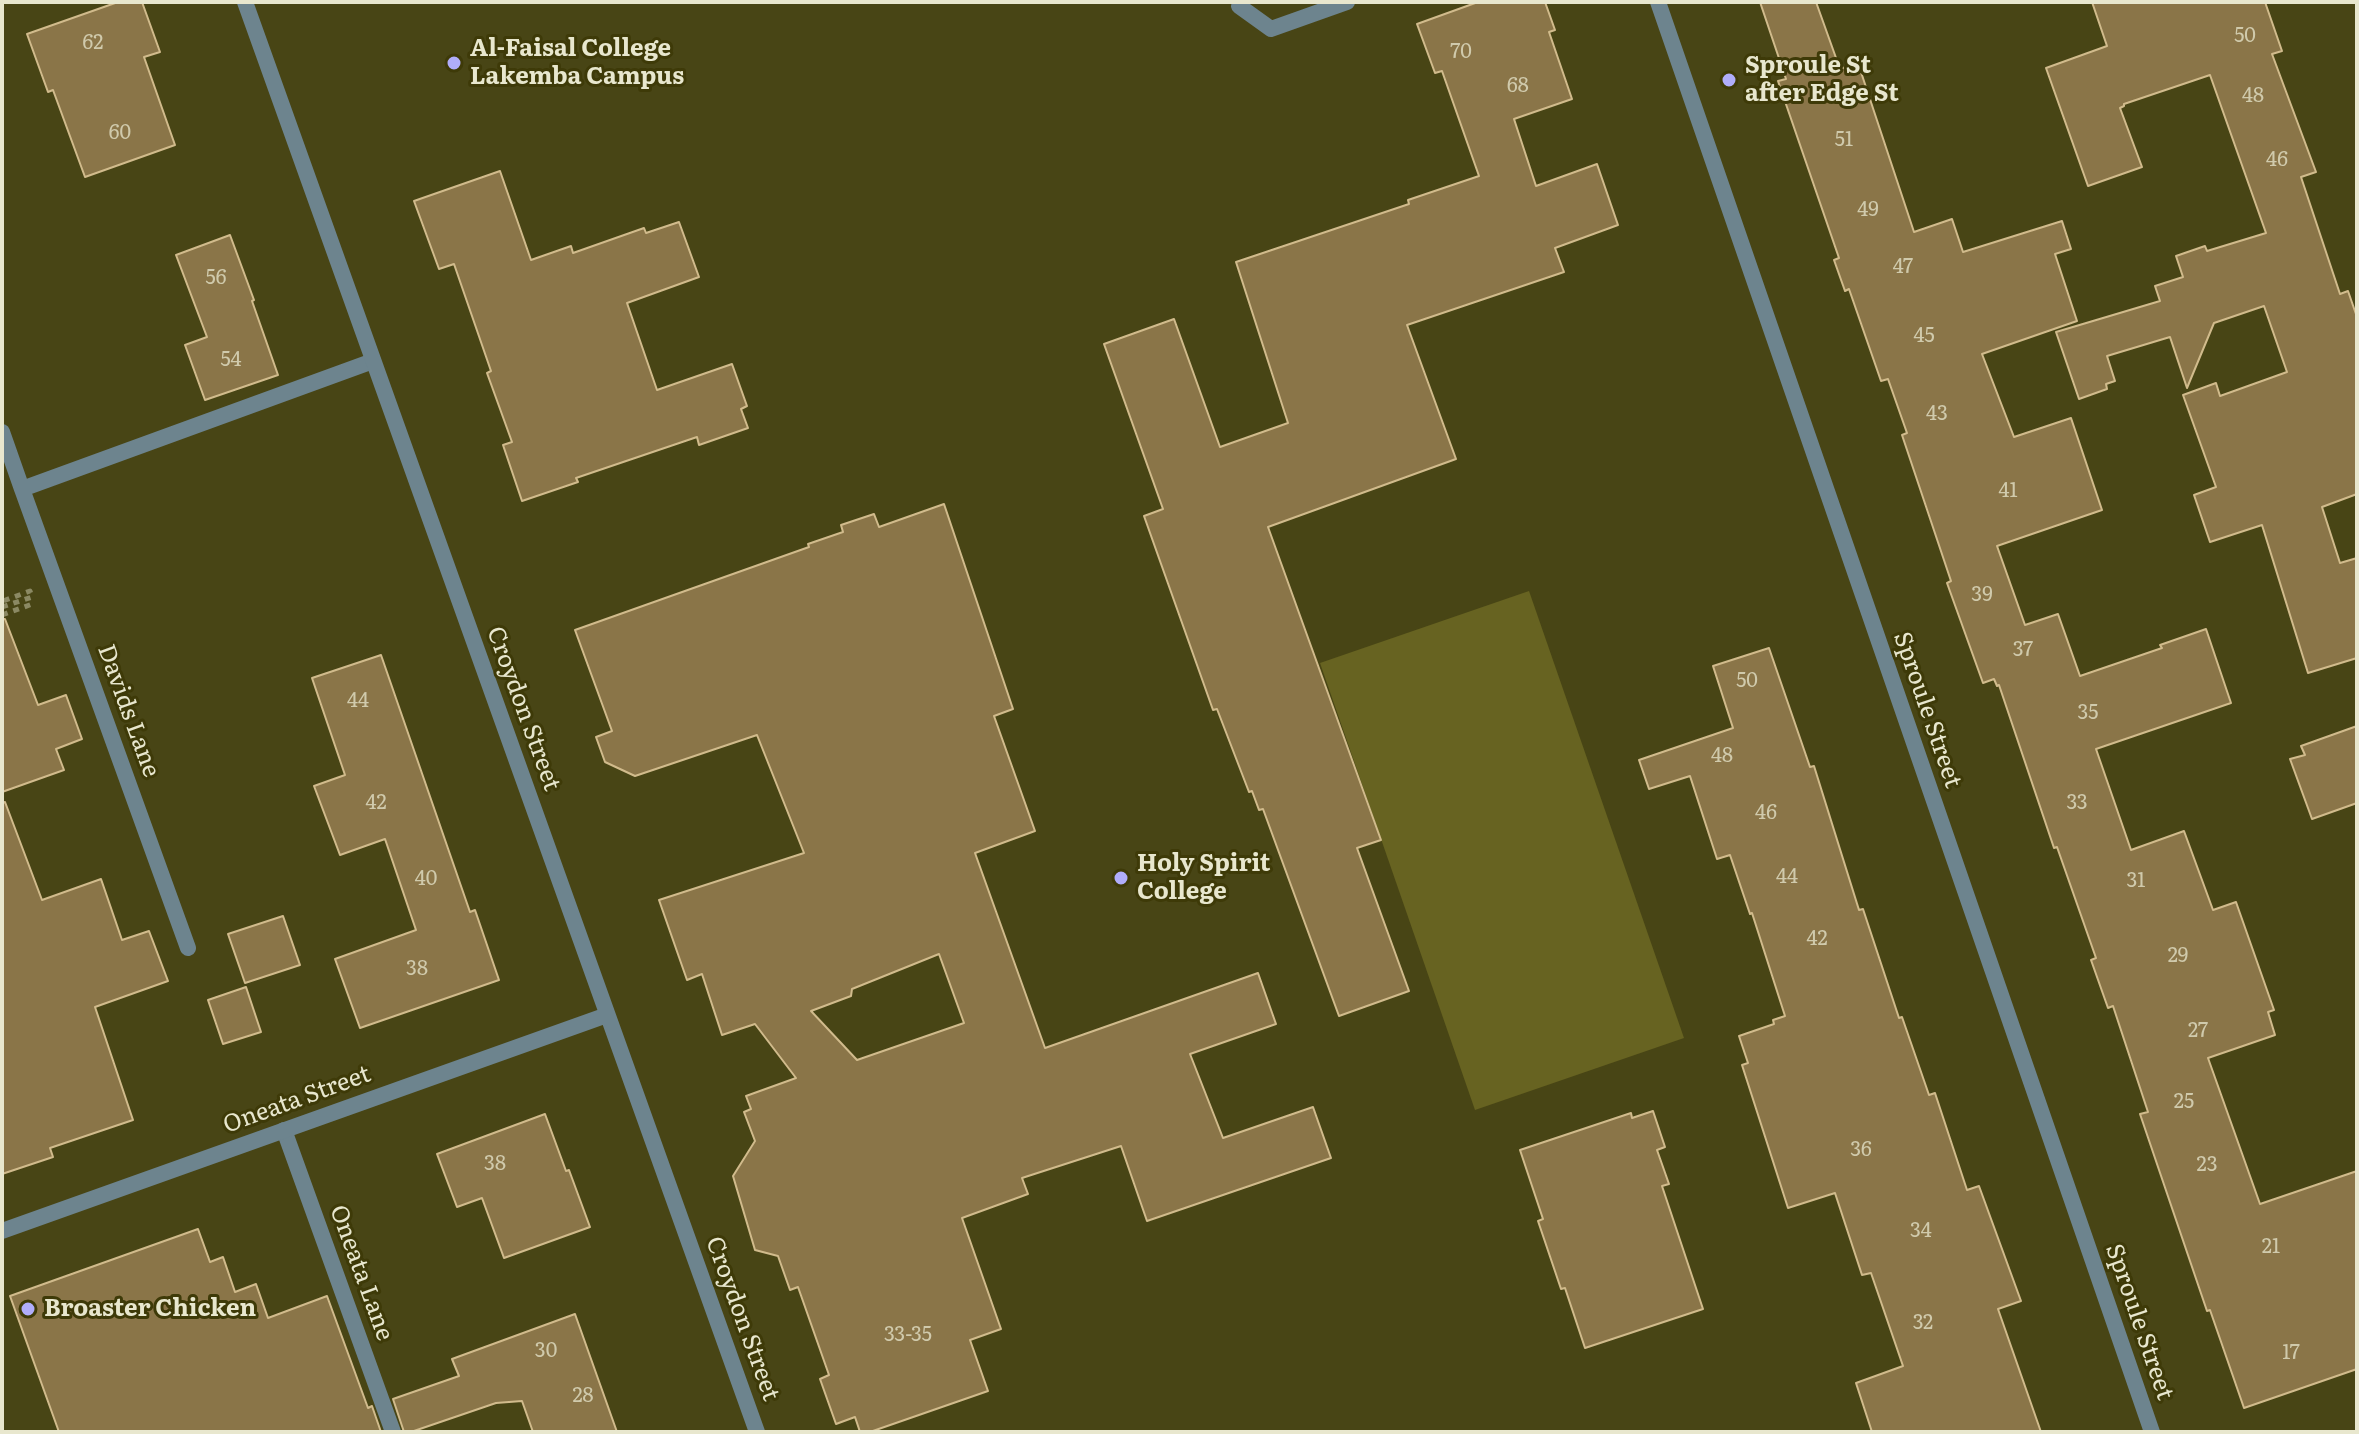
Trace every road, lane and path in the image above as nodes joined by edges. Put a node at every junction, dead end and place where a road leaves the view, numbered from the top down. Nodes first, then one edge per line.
1 (245, 2) edge
2 (1347, 2) edge
3 (1658, 2) edge
4 (1239, 6) dead end
5 (373, 361) junction
6 (2, 432) edge
7 (22, 489) junction
8 (44, 599) dead end
9 (3, 604) edge
10 (2, 615) edge
11 (188, 948) dead end
12 (607, 1015) junction
13 (284, 1130) junction
14 (2, 1231) edge
15 (393, 1432) edge
16 (757, 1432) edge
17 (2152, 1432) edge

1 - 5 street, Croydon Street
2 - 4 street
3 - 17 street, Sproule Street
5 - 7 street
5 - 12 street, Croydon Street
6 - 7 street, Davids Lane
7 - 11 street, Davids Lane
8 - 10 path
9 - 9 path
12 - 13 street, Oneata Street
12 - 16 street, Croydon Street
13 - 14 street, Oneata Street
13 - 15 street, Oneata Lane

